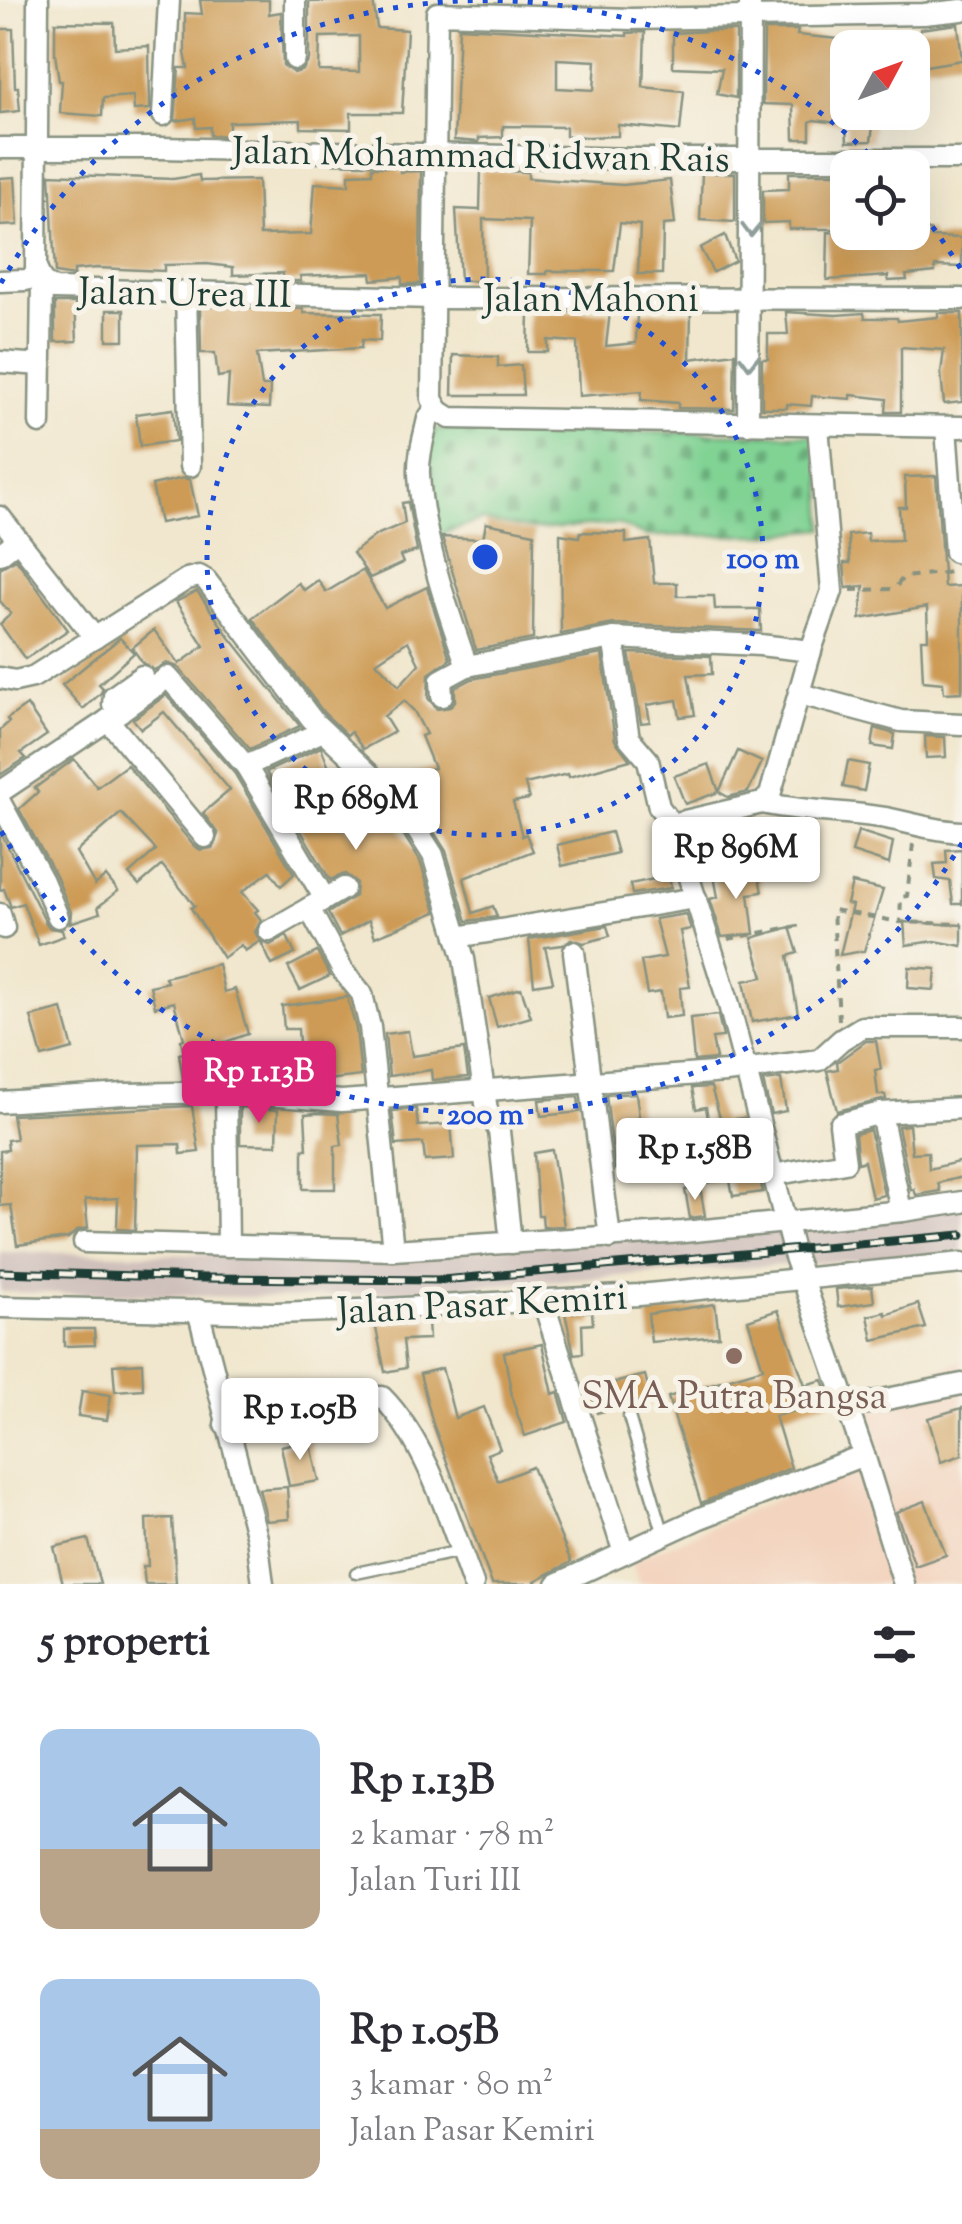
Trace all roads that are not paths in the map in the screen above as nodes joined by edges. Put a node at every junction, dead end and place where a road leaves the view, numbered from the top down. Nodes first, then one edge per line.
1 (38, 0) edge
2 (169, 0) edge
3 (295, 0) edge
4 (437, 7) edge
5 (503, 8) edge
6 (750, 8) edge
7 (630, 9) edge
8 (962, 10) edge
9 (296, 59) dead end
10 (163, 116) dead end
11 (0, 148) edge
12 (39, 148) junction
13 (434, 154) junction
14 (962, 159) edge
15 (751, 160) junction
16 (41, 279) junction
17 (0, 281) edge
18 (186, 291) junction
19 (432, 298) junction
20 (962, 299) edge
21 (750, 300) junction
22 (0, 362) edge
23 (41, 365) junction
24 (439, 411) junction
25 (40, 423) dead end
26 (748, 424) junction
27 (818, 426) junction
28 (954, 427) edge
29 (190, 466) dead end
30 (0, 518) edge
31 (18, 540) junction
32 (959, 552) edge
33 (0, 554) edge
34 (95, 638) junction
35 (614, 638) junction
36 (811, 652) junction
37 (467, 666) junction
38 (142, 676) dead end
39 (0, 678) edge
40 (800, 694) junction
41 (442, 696) dead end
42 (114, 716) junction
43 (962, 724) edge
44 (323, 730) junction
45 (246, 766) junction
46 (0, 792) edge
47 (0, 802) edge
48 (762, 803) junction
49 (672, 824) junction
50 (962, 832) edge
51 (205, 837) dead end
52 (344, 888) dead end
53 (696, 898) junction
54 (317, 904) junction
55 (58, 917) dead end
56 (269, 931) dead end
57 (457, 937) junction
58 (574, 952) dead end
59 (962, 1028) edge
60 (263, 1060) dead end
61 (744, 1069) junction
62 (590, 1082) junction
63 (486, 1090) junction
64 (226, 1092) junction
65 (262, 1095) junction
66 (380, 1099) junction
67 (0, 1102) edge
68 (962, 1108) edge
69 (881, 1113) junction
70 (772, 1174) junction
71 (962, 1202) edge
72 (901, 1211) junction
73 (785, 1221) junction
74 (610, 1238) junction
75 (84, 1242) dead end
76 (511, 1243) junction
77 (228, 1246) junction
78 (393, 1250) junction
79 (962, 1263) edge
80 (802, 1277) junction
81 (543, 1301) junction
82 (0, 1307) edge
83 (198, 1310) junction
84 (962, 1384) edge
85 (847, 1407) junction
86 (629, 1416) dead end
87 (225, 1424) junction
88 (864, 1456) junction
89 (664, 1535) junction
90 (461, 1552) junction
91 (624, 1553) junction
92 (356, 1574) dead end
93 (263, 1584) edge
94 (473, 1584) edge
95 (557, 1584) edge
96 (904, 1584) edge

1 - 12 street, Jalan Urea III
2 - 10 street
3 - 9 street
4 - 5 street
4 - 13 street
5 - 7 street
6 - 7 street
6 - 8 street
6 - 15 street
11 - 12 street, Jalan Mohammad Ridwan Rais
12 - 13 street, Jalan Mohammad Ridwan Rais
12 - 16 street, Jalan Urea III
13 - 15 street, Jalan Mohammad Ridwan Rais
13 - 19 street
14 - 15 street, Jalan Mohammad Ridwan Rais
15 -> 21 street
16 - 17 street
16 - 18 street, Jalan Urea III
16 - 23 street
18 - 19 street, Jalan Urea III
18 - 29 street
19 - 21 street, Jalan Mahoni
19 - 24 street
20 - 21 street, Jalan Mahoni
21 -> 26 street
22 - 23 street
23 - 25 street
24 - 26 street
24 - 37 street
26 - 27 street
27 - 28 street
27 - 36 street
28 - 32 street
30 - 31 street
31 - 33 street
31 - 34 street
34 - 39 street
34 - 44 street
35 - 36 street
35 - 37 street
35 - 49 street
36 - 40 street
37 - 41 street
38 - 42 street
40 - 43 street
40 - 48 street
42 - 45 street
42 - 46 street
42 - 51 street
44 - 45 street
44 - 57 street
45 - 54 street
47 - 55 street
48 - 49 street
48 - 50 street
49 - 53 street
52 - 54 street
53 - 57 street
53 - 61 street
54 - 56 street
54 - 66 street
57 - 63 street
58 - 62 street
59 - 61 street
60 - 65 lane
61 - 62 street
61 - 70 street
62 - 63 street
62 - 74 street
63 - 66 street
63 - 76 street
64 - 65 street
64 - 67 street
64 - 77 street
65 - 66 street
66 - 78 street
68 - 69 street
69 - 70 street
69 - 72 street
70 - 73 street
71 - 72 street
72 - 73 street
73 - 74 street
73 - 80 street
74 - 76 street
75 - 77 street
76 - 78 street
77 - 78 street
79 - 80 street, Jalan Pasar Kemiri
80 - 81 street, Jalan Pasar Kemiri
80 - 85 street
81 - 83 street, Jalan Pasar Kemiri
81 - 91 street
82 - 83 street, Jalan Pasar Kemiri
83 - 87 street
84 - 85 street
85 - 88 street
86 - 89 lane
87 - 90 street
87 - 93 street
88 - 89 street
88 - 96 street
89 - 91 street
90 - 92 lane
90 - 94 street
91 - 95 street

